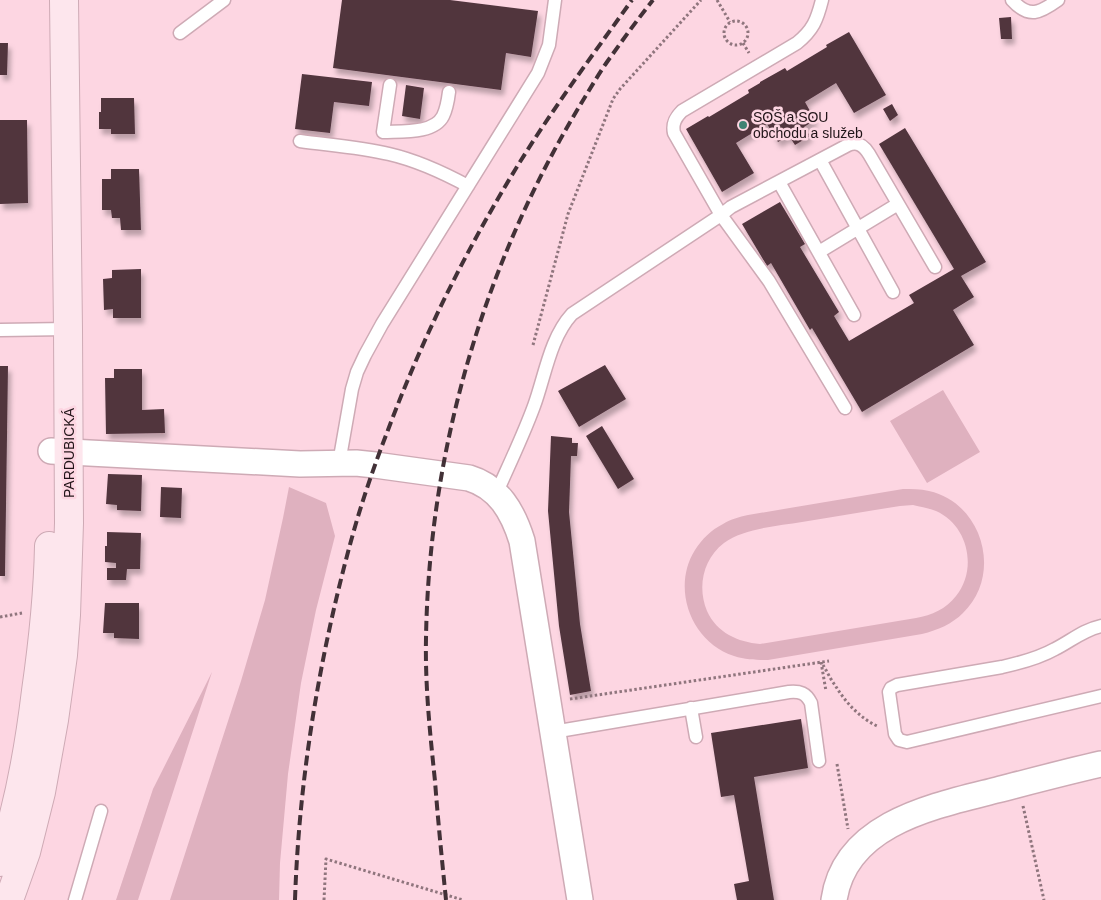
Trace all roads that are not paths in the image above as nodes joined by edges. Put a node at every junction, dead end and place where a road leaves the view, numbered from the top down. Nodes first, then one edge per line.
1 (47, 0) edge
2 (64, 0) edge
3 (224, 0) edge
4 (554, 0) edge
5 (822, 0) edge
6 (1012, 0) edge
7 (1058, 0) edge
8 (180, 33) dead end
9 (390, 85) dead end
10 (449, 92) dead end
11 (384, 132) junction
12 (300, 141) dead end
13 (381, 152) junction
14 (820, 160) junction
15 (779, 182) junction
16 (468, 186) junction
17 (898, 204) junction
18 (721, 215) junction
19 (857, 228) junction
20 (819, 252) junction
21 (935, 267) dead end
22 (892, 292) dead end
23 (854, 315) dead end
24 (59, 329) junction
25 (0, 330) edge
26 (844, 408) dead end
27 (60, 452) junction
28 (339, 463) junction
29 (496, 494) junction
30 (1101, 626) edge
31 (1101, 696) edge
32 (691, 708) junction
33 (553, 732) junction
34 (696, 737) dead end
35 (819, 761) dead end
36 (1101, 764) edge
37 (101, 811) dead end
38 (0, 862) edge
39 (9, 900) edge
40 (75, 900) edge
41 (580, 900) edge
42 (834, 900) edge

1 - 24 main road, PARDUBICKÁ
2 - 24 main road, PARDUBICKÁ
3 - 8 lane
4 - 16 lane
5 - 18 lane
6 - 7 lane
9 - 11 lane
10 - 11 lane
11 - 13 lane
12 - 13 lane
13 - 16 lane
14 - 15 lane
14 - 17 lane
14 - 19 lane
15 - 18 lane
15 - 20 lane
16 - 28 lane
17 - 19 lane
17 - 21 lane
18 - 26 lane
18 - 29 lane
19 - 20 lane
19 - 22 lane
20 - 23 lane
24 - 25 lane
24 - 27 main road, PARDUBICKÁ
27 - 28 street
27 - 38 main road, PARDUBICKÁ
27 - 39 main road, PARDUBICKÁ
28 - 29 street
29 - 33 street
30 - 31 lane
32 - 33 lane
32 - 34 lane
32 - 35 lane
33 - 41 street
36 - 42 street
37 - 40 lane

